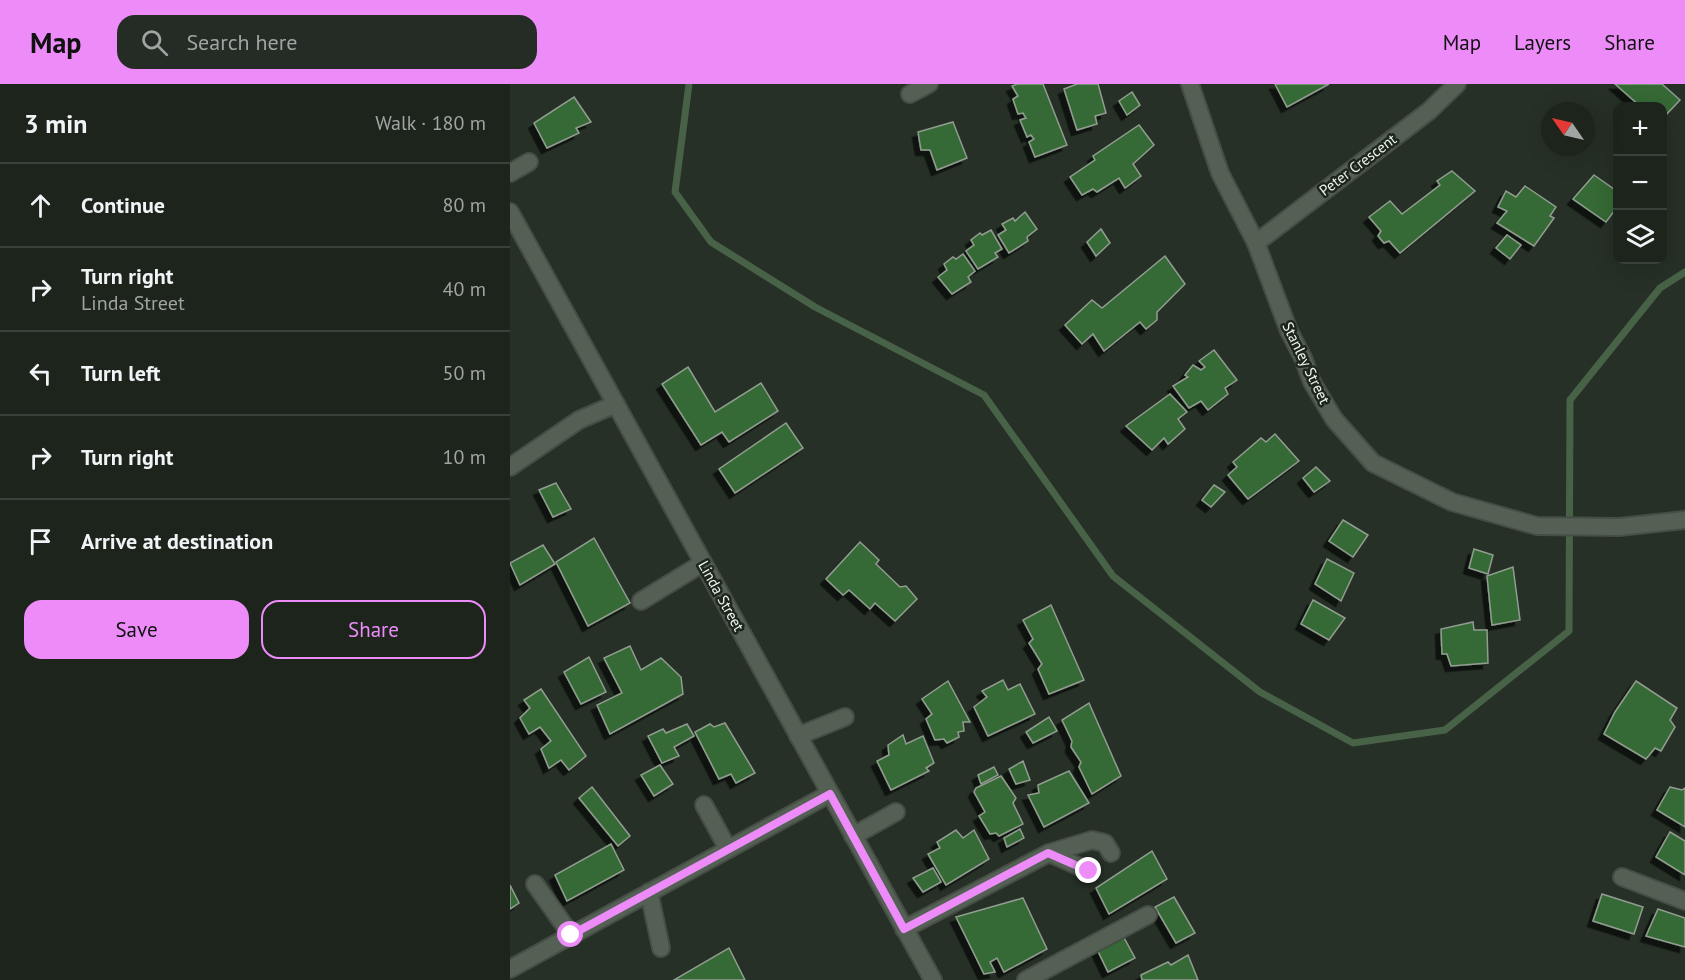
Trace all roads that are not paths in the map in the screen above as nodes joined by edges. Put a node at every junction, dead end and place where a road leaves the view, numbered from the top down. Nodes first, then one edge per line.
1 (929, 84) edge
2 (1190, 84) edge
3 (1457, 84) edge
4 (910, 94) dead end
5 (528, 162) dead end
6 (510, 173) edge
7 (510, 212) edge
8 (1256, 243) junction
9 (616, 404) junction
10 (510, 467) edge
11 (1685, 520) edge
12 (704, 563) junction
13 (641, 601) dead end
14 (845, 717) dead end
15 (798, 736) junction
16 (830, 794) junction
17 (704, 805) dead end
18 (896, 812) dead end
19 (853, 836) junction
20 (728, 849) junction
21 (1048, 853) junction
22 (1111, 853) dead end
23 (1089, 871) dead end
24 (1622, 877) dead end
25 (536, 884) dead end
26 (650, 892) junction
27 (1685, 901) edge
28 (1148, 915) dead end
29 (904, 929) junction
30 (571, 935) junction
31 (661, 948) dead end
32 (510, 969) edge
33 (933, 980) edge
34 (1026, 980) edge

1 - 4 street
2 - 8 street, Stanley Street
3 - 8 street, Peter Crescent
5 - 6 street
7 - 9 street, Linda Street
8 - 11 street, Stanley Street
9 - 10 street
9 - 12 street, Linda Street
12 - 13 street
12 - 15 street, Linda Street
14 - 15 street
15 - 16 street, Linda Street
16 - 19 street, Linda Street
16 - 20 street
17 - 20 street
18 - 19 street
19 - 29 street, Linda Street
20 - 26 street
21 - 22 street
21 - 23 street
21 - 29 street
24 - 27 street
25 - 30 street
26 - 30 street
26 - 31 street
28 - 34 street
29 - 33 street, Linda Street
30 - 32 street

